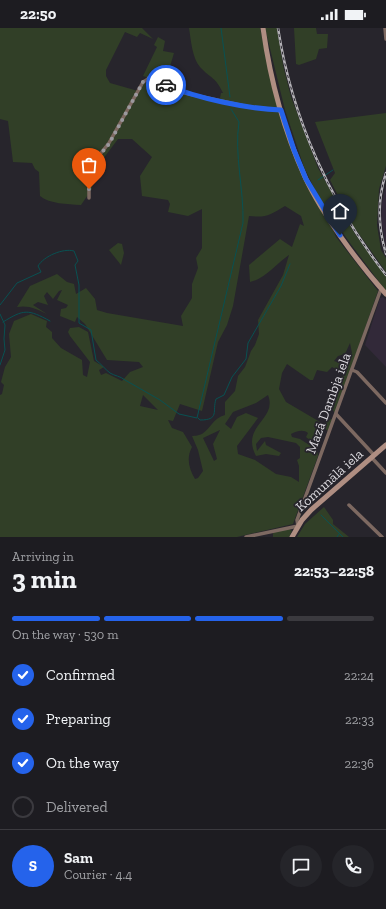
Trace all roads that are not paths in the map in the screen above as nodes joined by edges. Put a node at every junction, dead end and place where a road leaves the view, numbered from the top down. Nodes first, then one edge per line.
1 (263, 28) edge
2 (385, 28) edge
3 (386, 39) edge
4 (281, 110) junction
5 (89, 198) dead end
6 (381, 289) junction
7 (386, 294) edge
8 (352, 370) junction
9 (386, 403) edge
10 (336, 414) junction
11 (386, 445) edge
12 (373, 456) junction
13 (386, 473) edge
14 (349, 505) dead end
15 (298, 526) junction
16 (246, 537) edge
17 (292, 537) edge
18 (382, 537) edge

1 - 4 main road
2 - 3 street
4 - 5 street
4 - 6 main road
6 - 7 main road
6 - 8 street, Mazā Dambja iela
8 - 9 street
8 - 10 street, Mazā Dambja iela
10 - 12 street
10 - 15 street, Mazā Dambja iela
11 - 12 main road, Komunālā iela
12 - 13 street
12 - 15 main road, Komunālā iela
14 - 18 street
15 - 16 street
15 - 17 main road, Komunālā iela

